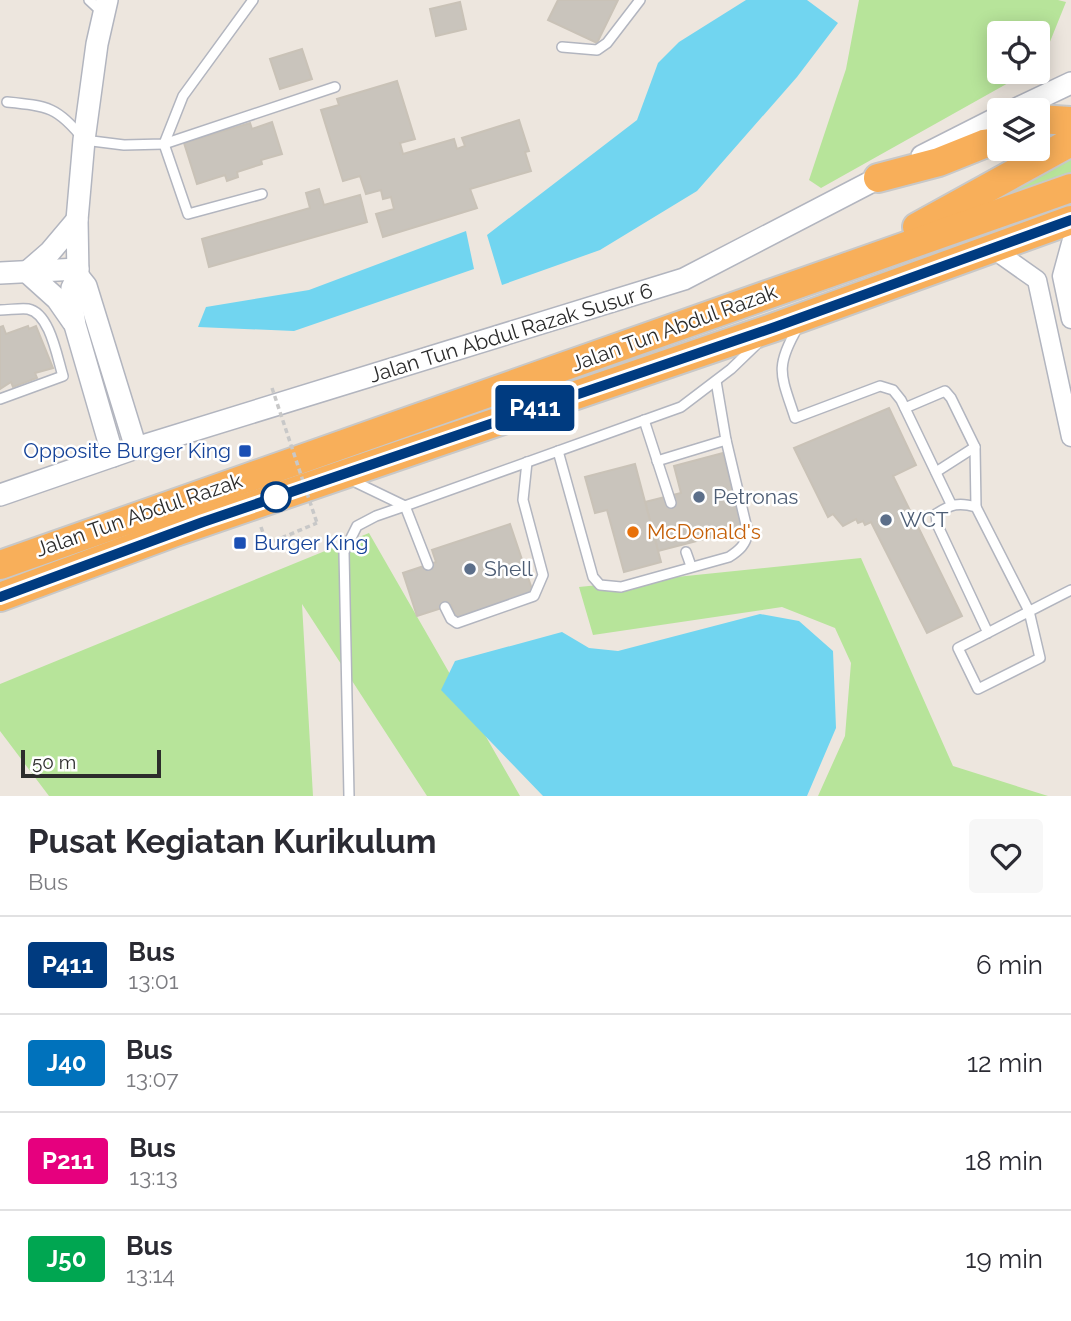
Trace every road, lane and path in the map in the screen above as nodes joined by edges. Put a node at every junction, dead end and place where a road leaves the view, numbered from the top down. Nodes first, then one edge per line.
1 (253, 0) edge
2 (640, 0) edge
3 (100, 5) edge
4 (562, 47) dead end
5 (1071, 83) edge
6 (335, 87) dead end
7 (1039, 98) edge
8 (7, 102) dead end
9 (1050, 120) edge
10 (1071, 121) edge
11 (987, 123) edge
12 (84, 140) junction
13 (1071, 142) edge
14 (164, 144) junction
15 (987, 144) edge
16 (1018, 161) edge
17 (878, 178) junction
18 (1006, 178) junction
19 (1071, 188) edge
20 (262, 194) dead end
21 (77, 220) junction
22 (1071, 220) edge
23 (1071, 243) edge
24 (993, 249) junction
25 (843, 267) junction
26 (27, 272) junction
27 (0, 273) edge
28 (78, 273) junction
29 (0, 310) edge
30 (804, 317) junction
31 (1071, 319) edge
32 (75, 325) junction
33 (775, 327) junction
34 (716, 381) junction
35 (272, 388) dead end
36 (0, 399) edge
37 (905, 408) junction
38 (644, 420) junction
39 (1071, 437) edge
40 (726, 440) junction
41 (975, 447) junction
42 (136, 448) junction
43 (558, 451) junction
44 (113, 456) junction
45 (657, 461) junction
46 (527, 462) junction
47 (936, 472) junction
48 (340, 475) junction
49 (0, 495) edge
50 (671, 503) dead end
51 (951, 504) junction
52 (405, 506) junction
53 (976, 507) junction
54 (267, 544) dead end
55 (686, 552) dead end
56 (0, 565) edge
57 (428, 565) dead end
58 (691, 566) junction
59 (1071, 590) edge
60 (12, 592) edge
61 (445, 607) dead end
62 (1029, 611) junction
63 (988, 633) junction
64 (349, 796) edge

1 - 14 lane
2 - 4 lane
3 - 12 street
5 - 7 street
6 - 14 lane
8 - 12 lane
9 - 10 highway
11 - 17 street, Jalan Tun Abdul Razak Susur 6
12 - 14 lane
12 - 21 street
13 - 18 highway
14 - 20 lane
15 - 17 highway
16 - 18 highway
17 - 42 street, Jalan Tun Abdul Razak Susur 6
18 - 25 highway
19 - 25 highway, Jalan Tun Abdul Razak
21 - 26 street
21 - 28 street
22 - 24 highway, Jalan Tun Abdul Razak
23 - 31 street
24 - 30 highway, Jalan Tun Abdul Razak
24 - 39 street
25 - 56 highway, Jalan Tun Abdul Razak
26 - 27 street
26 - 28 street
26 - 32 street
28 - 32 street
28 - 42 street
29 - 36 lane
30 - 33 highway, Jalan Tun Abdul Razak
30 - 37 lane
32 - 44 street
33 - 34 lane
33 - 48 highway, Jalan Tun Abdul Razak
34 - 38 lane
34 - 40 lane
35 - 54 path, bridge
37 - 41 lane
37 - 47 lane
38 - 43 lane
38 - 45 lane
40 - 45 lane
40 - 58 lane
41 - 47 lane
41 - 53 lane
42 - 44 street, Jalan Tun Abdul Razak Susur 6
43 - 46 lane
43 - 58 lane
44 - 49 street, Jalan Tun Abdul Razak Susur 6
45 - 50 lane
46 - 52 lane
46 - 61 lane
47 - 51 lane
48 - 52 lane
48 - 60 highway, Jalan Tun Abdul Razak
51 - 53 lane
51 - 63 lane
52 - 57 lane
52 - 64 lane
53 - 62 lane
55 - 58 lane
59 - 62 lane
62 - 63 lane
62 - 63 lane

